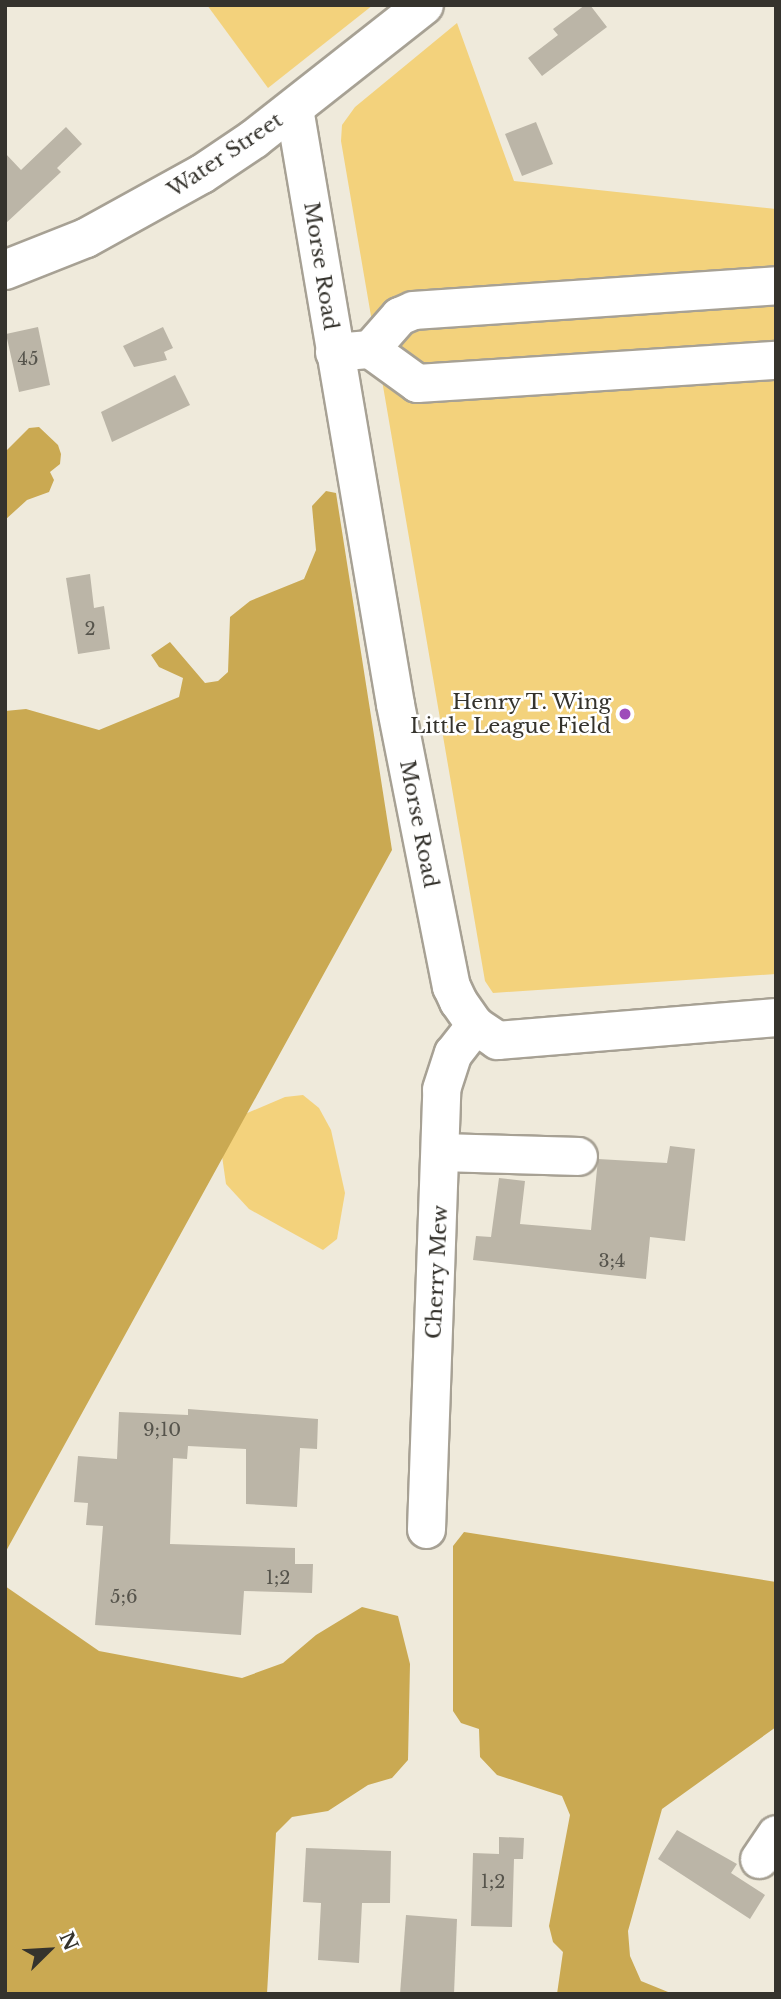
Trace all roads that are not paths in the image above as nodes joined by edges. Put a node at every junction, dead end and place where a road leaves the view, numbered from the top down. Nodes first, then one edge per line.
1 (424, 5) edge
2 (294, 108) junction
3 (5, 270) edge
4 (776, 285) edge
5 (370, 349) junction
6 (334, 352) junction
7 (776, 360) edge
8 (776, 1017) edge
9 (475, 1025) junction
10 (441, 1152) junction
11 (578, 1156) dead end
12 (426, 1529) dead end

1 - 2 main road, Water Street
2 - 3 main road, Water Street
2 - 6 street, Morse Road
4 - 5 street
5 - 6 street
5 - 7 street
6 - 9 street, Morse Road
8 - 9 street
9 - 10 street, Cherry Mew
10 - 11 street
10 - 12 street, Cherry Mew

